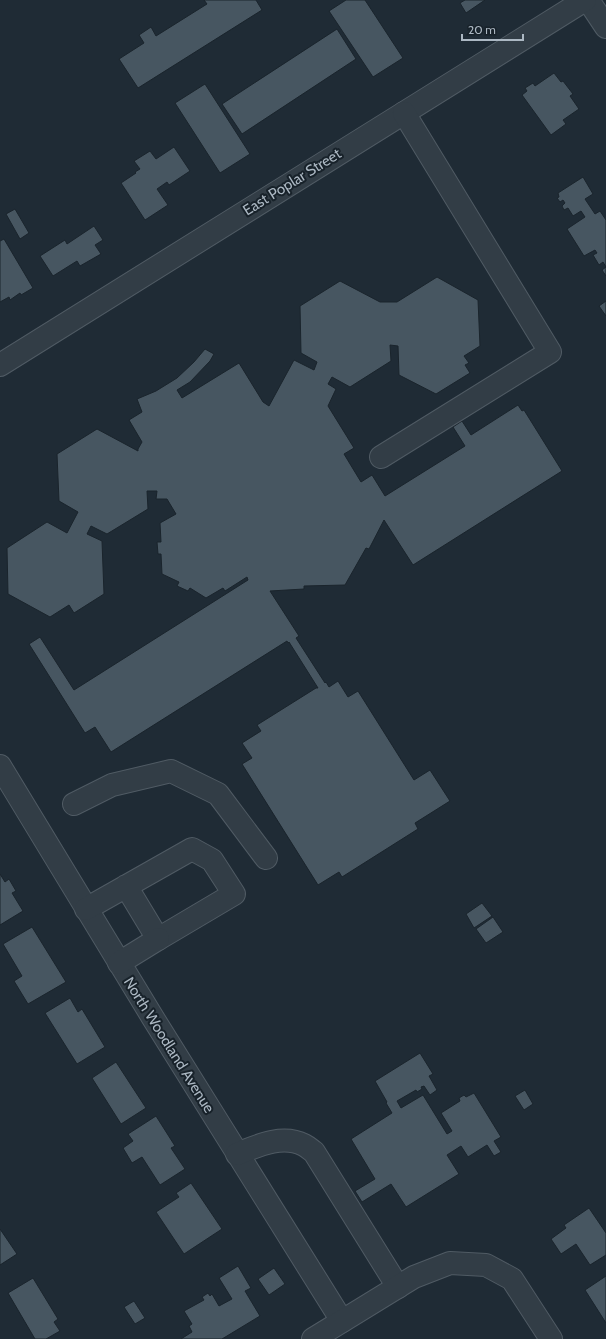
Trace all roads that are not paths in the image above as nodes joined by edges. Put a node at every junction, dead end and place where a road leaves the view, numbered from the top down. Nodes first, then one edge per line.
1 (586, 0) edge
2 (606, 27) edge
3 (404, 113) junction
4 (0, 365) edge
5 (381, 457) dead end
6 (0, 766) edge
7 (74, 804) dead end
8 (266, 858) dead end
9 (126, 886) junction
10 (86, 909) junction
11 (158, 939) junction
12 (119, 964) junction
13 (237, 1154) junction
14 (398, 1287) junction
15 (342, 1321) junction
16 (314, 1339) edge
17 (551, 1339) edge

1 - 2 street
1 - 3 street, East Poplar Street
3 - 4 street, East Poplar Street
3 - 5 street
6 - 10 street, North Woodland Avenue
7 - 8 street
9 - 10 street
9 - 11 street
9 - 11 street
10 - 12 street, North Woodland Avenue
11 - 12 street
12 - 13 street, North Woodland Avenue
13 - 14 street
13 - 15 street, North Woodland Avenue
14 - 15 street
14 - 17 street
15 - 16 street

